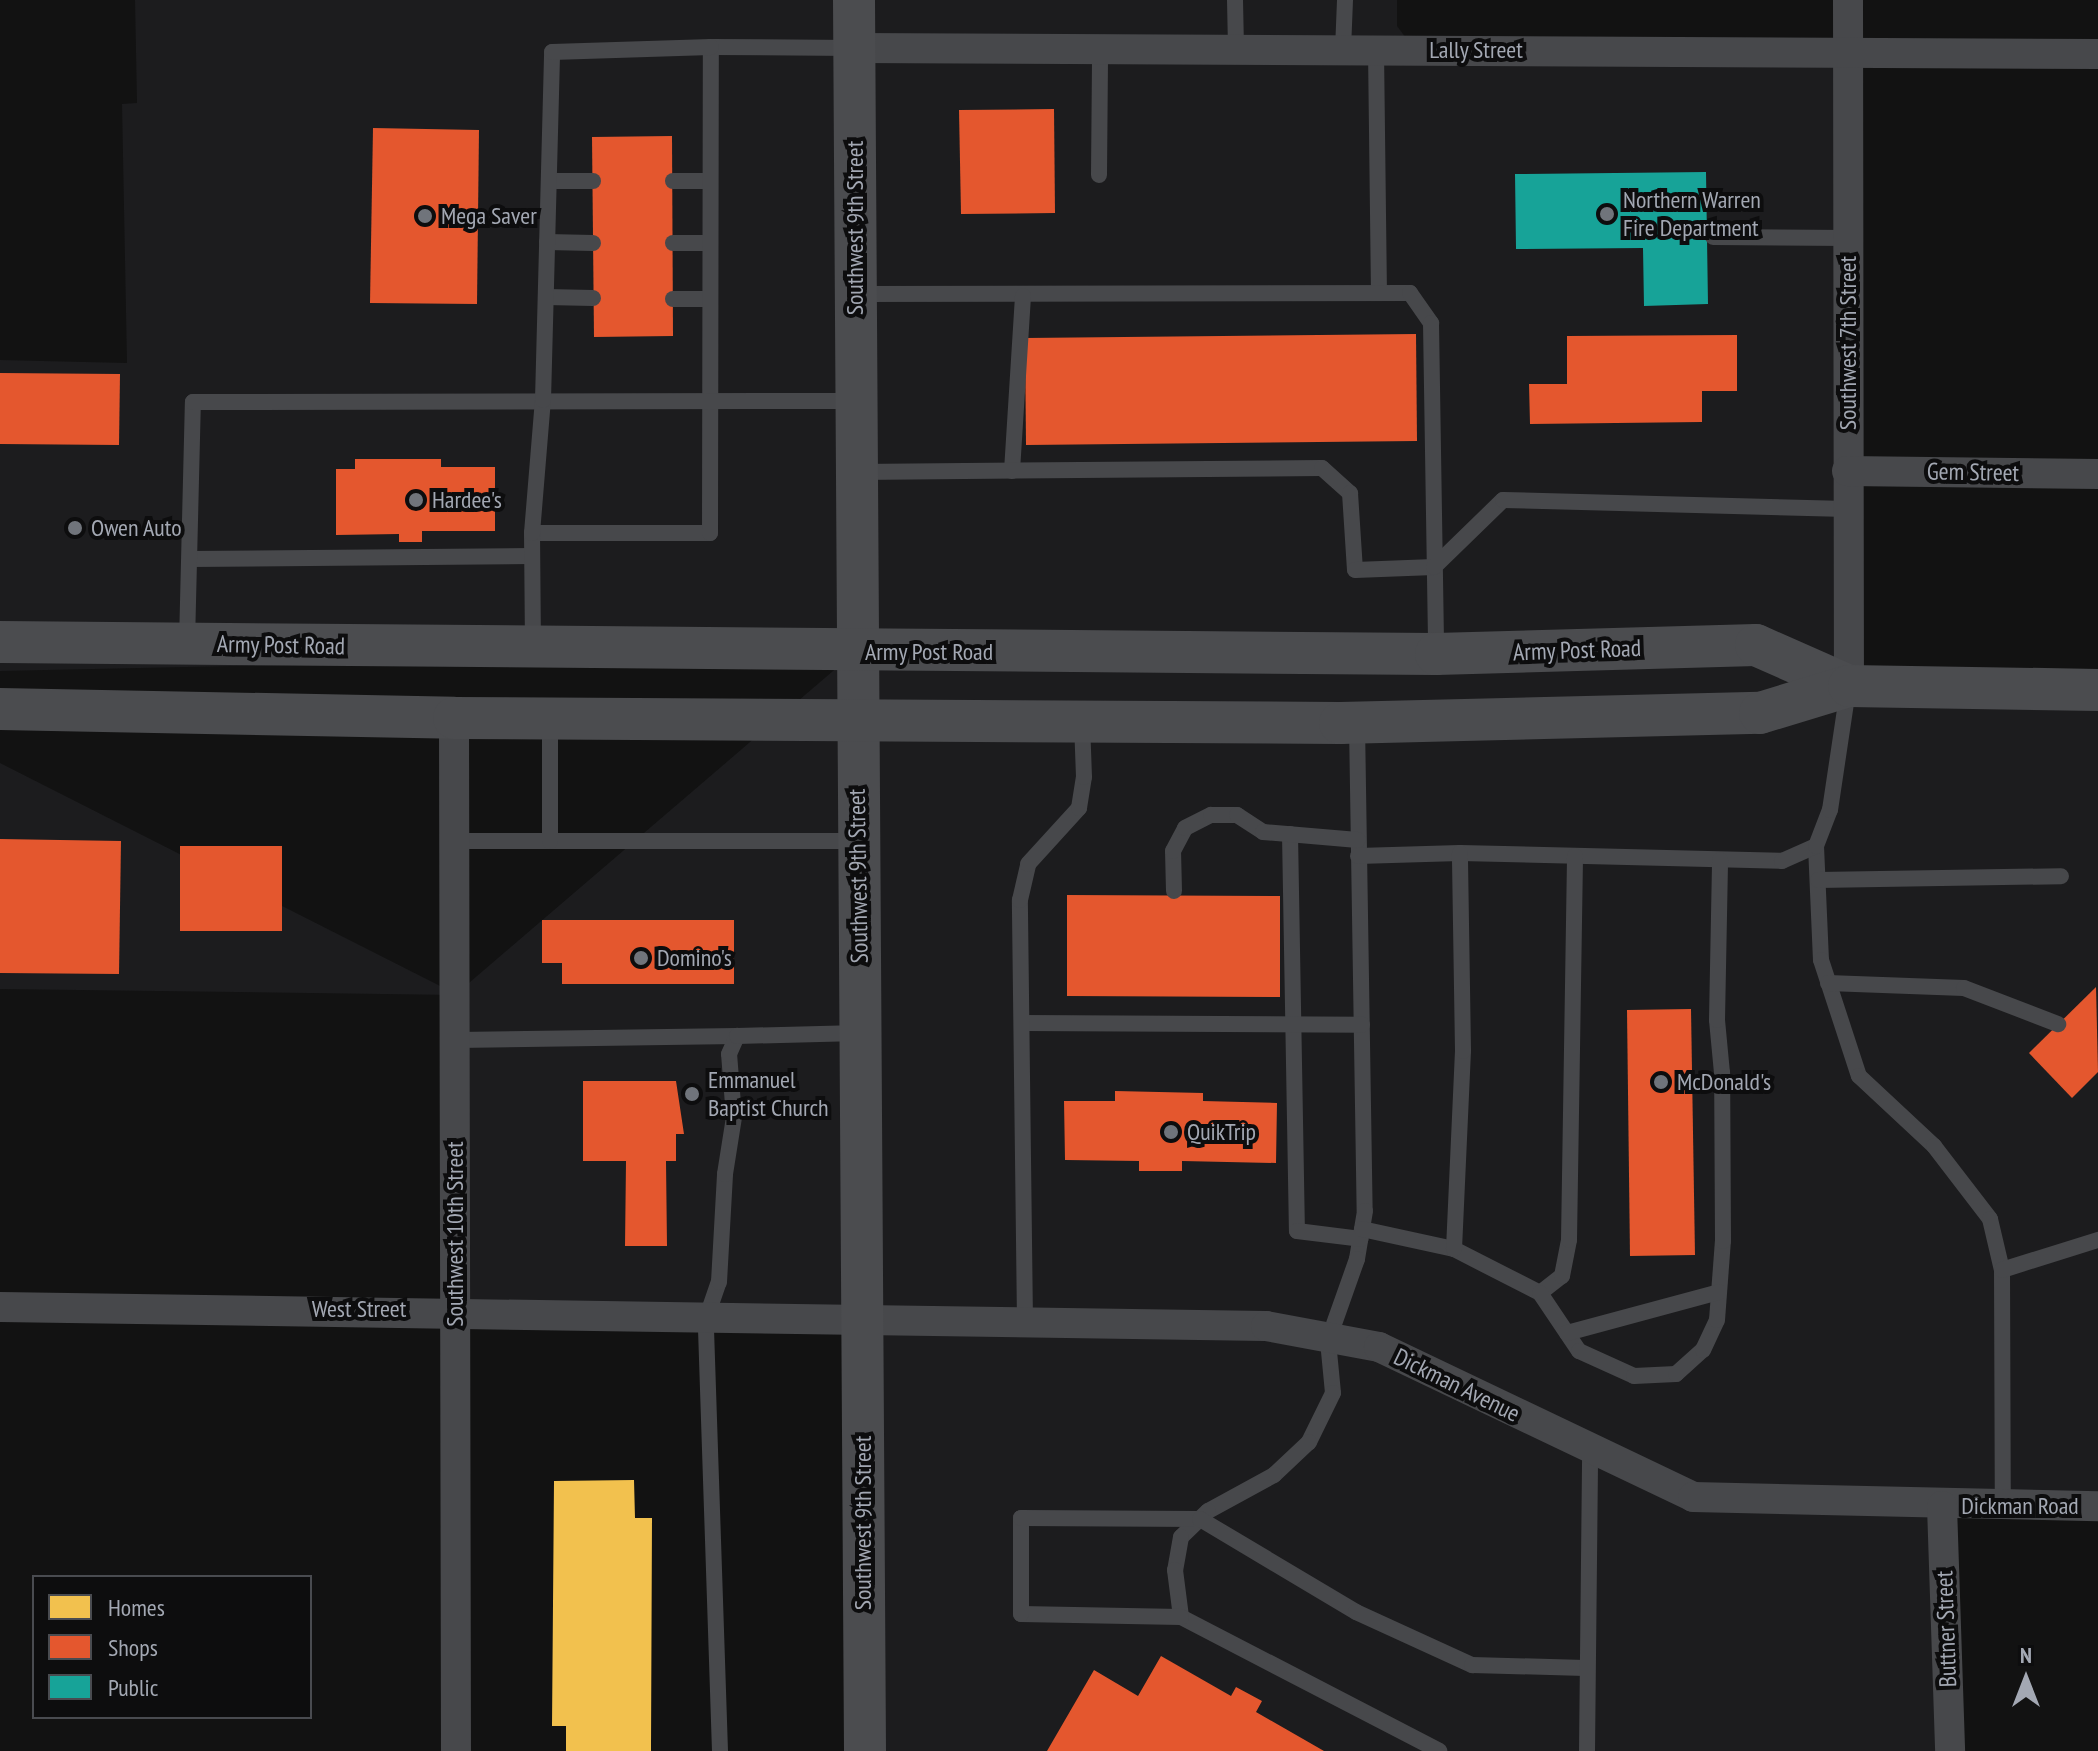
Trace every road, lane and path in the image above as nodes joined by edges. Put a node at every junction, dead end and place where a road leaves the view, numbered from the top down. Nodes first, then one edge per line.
1 (854, 0) edge
2 (1235, 0) edge
3 (1345, 0) edge
4 (1848, 0) edge
5 (711, 47) junction
6 (855, 48) junction
7 (1100, 49) junction
8 (1236, 49) junction
9 (1343, 50) junction
10 (1376, 50) junction
11 (1848, 53) junction
12 (2098, 54) edge
13 (1099, 175) dead end
14 (549, 181) junction
15 (593, 181) dead end
16 (673, 181) dead end
17 (710, 181) junction
18 (1713, 237) dead end
19 (1848, 238) junction
20 (547, 242) junction
21 (593, 243) dead end
22 (673, 243) dead end
23 (710, 243) junction
24 (1379, 293) junction
25 (855, 294) junction
26 (1023, 296) junction
27 (546, 297) junction
28 (593, 298) dead end
29 (673, 299) dead end
30 (710, 299) junction
31 (543, 400) junction
32 (709, 401) junction
33 (855, 401) junction
34 (1012, 471) junction
35 (1847, 471) junction
36 (855, 472) junction
37 (2098, 474) edge
38 (1847, 509) junction
39 (532, 533) junction
40 (532, 556) junction
41 (190, 559) junction
42 (1434, 567) junction
43 (0, 642) edge
44 (187, 644) junction
45 (533, 649) junction
46 (855, 652) junction
47 (1436, 654) junction
48 (1849, 686) junction
49 (2098, 690) edge
50 (0, 709) edge
51 (454, 718) junction
52 (550, 718) junction
53 (856, 720) junction
54 (1082, 722) junction
55 (1357, 723) junction
56 (1290, 834) junction
57 (455, 841) junction
58 (550, 841) junction
59 (857, 841) junction
60 (1816, 846) junction
61 (1358, 848) junction
62 (1460, 853) junction
63 (1575, 856) junction
64 (1720, 860) junction
65 (2061, 876) dead end
66 (1818, 880) junction
67 (1174, 891) dead end
68 (1828, 983) junction
69 (1022, 1023) junction
70 (1295, 1024) junction
71 (2058, 1024) dead end
72 (1362, 1025) junction
73 (859, 1033) junction
74 (737, 1036) junction
75 (457, 1040) junction
76 (1362, 1234) junction
77 (2098, 1240) edge
78 (1454, 1249) junction
79 (2002, 1270) junction
80 (1719, 1292) junction
81 (1540, 1293) junction
82 (0, 1307) edge
83 (454, 1310) junction
84 (706, 1319) junction
85 (862, 1321) junction
86 (1025, 1322) junction
87 (1567, 1333) junction
88 (1328, 1341) junction
89 (1590, 1452) junction
90 (1942, 1506) junction
91 (2003, 1506) junction
92 (2098, 1506) edge
93 (1200, 1519) junction
94 (1181, 1617) junction
95 (1585, 1668) junction
96 (456, 1751) edge
97 (720, 1751) edge
98 (865, 1751) edge
99 (1439, 1751) edge
100 (1587, 1751) edge
101 (1950, 1751) edge

1 - 6 main road, Southwest 9th Street
2 - 8 lane
3 - 9 lane
4 - 11 street, Southwest 7th Street
5 - 6 lane
5 - 14 lane
5 - 17 lane
6 - 7 street, Lally Street
6 - 25 main road, Southwest 9th Street
7 - 8 street, Lally Street
7 - 13 lane
8 - 9 street, Lally Street
9 - 10 street, Lally Street
10 - 11 street, Lally Street
10 - 24 lane
11 - 12 street, Lally Street
11 - 19 street, Southwest 7th Street
14 - 15 lane
14 - 20 lane
16 - 17 lane
17 - 23 lane
18 - 19 lane
19 - 35 street, Southwest 7th Street
20 - 21 lane
20 - 27 lane
22 - 23 lane
23 - 30 lane
24 - 26 lane
24 - 42 lane
25 - 26 lane
25 - 33 main road, Southwest 9th Street
26 - 34 lane
27 - 28 lane
27 - 31 lane
29 - 30 lane
30 - 32 lane
31 - 32 lane
31 - 39 lane
31 - 41 lane
32 - 33 lane
32 - 39 lane
33 - 36 main road, Southwest 9th Street
34 - 36 lane
34 - 42 lane
35 - 37 street, Gem Street
35 - 38 street, Southwest 7th Street
36 - 46 main road, Southwest 9th Street
38 - 42 lane
38 - 48 street, Southwest 7th Street
39 - 40 lane
40 - 41 lane
40 - 45 lane
41 - 44 lane
42 - 47 lane
43 - 44 main road, Army Post Road
44 - 45 main road, Army Post Road
45 - 46 main road, Army Post Road
46 - 47 main road, Army Post Road
46 - 53 main road, Southwest 9th Street
47 - 48 main road, Army Post Road
48 - 49 main road, Army Post Road
48 - 55 main road, Army Post Road
48 - 60 lane
50 - 51 main road, Army Post Road
51 - 52 main road, Army Post Road
51 - 57 street, Southwest 10th Street
52 - 53 main road, Army Post Road
52 - 58 lane
53 - 54 main road, Army Post Road
53 - 59 main road, Southwest 9th Street
54 - 55 main road, Army Post Road
54 - 69 lane
55 - 61 lane
56 - 61 lane
56 - 67 lane
56 - 70 lane
57 - 58 lane
57 - 75 street, Southwest 10th Street
58 - 59 lane
59 - 73 main road, Southwest 9th Street
60 - 64 lane
60 - 66 lane
61 - 62 lane
61 - 72 lane
62 - 63 lane
62 - 78 lane
63 - 64 lane
63 - 81 lane
64 - 80 lane
65 - 66 lane
66 - 68 lane
68 - 71 lane
68 - 79 lane
69 - 70 lane
69 - 86 lane
70 - 72 lane
70 - 76 lane
72 - 76 lane
73 - 74 lane
73 - 85 main road, Southwest 9th Street
74 - 75 lane
74 - 84 lane
75 - 83 street, Southwest 10th Street
76 - 78 lane
76 - 88 lane
77 - 79 lane
78 - 81 lane
79 - 91 lane
80 - 87 lane
80 - 87 lane
81 - 87 lane
82 - 83 street, West Street
83 - 84 street, West Street
83 - 96 street, Southwest 10th Street
84 - 85 street, West Street
84 - 97 lane
85 - 86 street, Dickman Avenue
85 - 98 main road, Southwest 9th Street
86 - 88 street, Dickman Avenue
88 - 89 street, Dickman Avenue
88 - 93 lane
89 - 90 street, Dickman Avenue
89 - 95 lane
90 - 91 street, Dickman Road
90 - 101 street, Buttner Street
91 - 92 street, Dickman Road
93 - 94 lane
93 - 94 lane
93 - 95 lane
94 - 99 lane
95 - 100 lane

